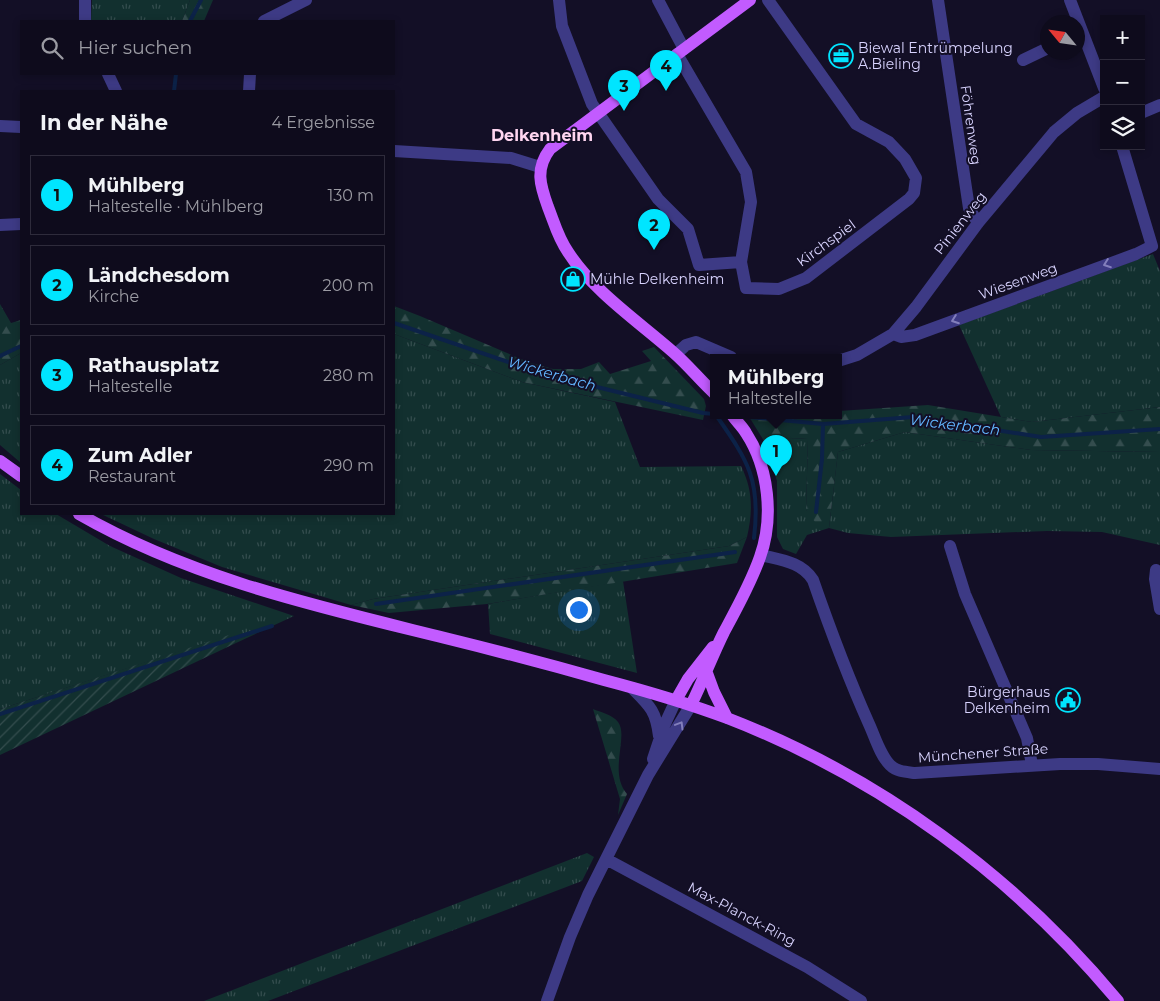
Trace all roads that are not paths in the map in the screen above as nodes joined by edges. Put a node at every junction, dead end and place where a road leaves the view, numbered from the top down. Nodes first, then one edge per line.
1 (84, 0) edge
2 (306, 0) edge
3 (559, 0) edge
4 (658, 0) edge
5 (750, 0) edge
6 (768, 0) edge
7 (938, 0) edge
8 (1070, 0) edge
9 (1075, 15) edge
10 (85, 20) edge
11 (266, 20) edge
12 (1085, 44) edge
13 (681, 52) junction
14 (1040, 52) edge
15 (1023, 60) dead end
16 (108, 75) edge
17 (250, 75) edge
18 (1100, 79) edge
19 (116, 90) edge
20 (249, 90) edge
21 (1100, 99) edge
22 (1160, 105) edge
23 (1145, 111) edge
24 (597, 114) junction
25 (0, 126) edge
26 (20, 127) edge
27 (1123, 150) edge
28 (395, 151) edge
29 (540, 166) junction
30 (978, 223) junction
31 (20, 224) edge
32 (0, 225) edge
33 (741, 262) junction
34 (893, 334) junction
35 (676, 354) junction
36 (724, 354) edge
37 (842, 360) edge
38 (710, 389) edge
39 (735, 419) edge
40 (0, 461) edge
41 (20, 475) edge
42 (81, 515) edge
43 (950, 546) dead end
44 (761, 555) junction
45 (1156, 570) dead end
46 (1160, 609) edge
47 (723, 635) junction
48 (707, 673) junction
49 (632, 688) junction
50 (676, 700) junction
51 (692, 705) junction
52 (727, 718) junction
53 (660, 738) junction
54 (1032, 765) junction
55 (1160, 769) edge
56 (648, 775) junction
57 (606, 859) junction
58 (547, 1001) edge
59 (861, 1001) edge
60 (1118, 1001) edge

1 - 10 street
2 - 11 street
3 - 24 street
4 - 13 street, Kirchspiel
5 - 13 main road
6 - 33 street, Kirchspiel
7 - 30 street, Föhrenweg
8 - 9 street
12 - 18 street
13 - 24 main road
13 - 33 street, Kirchspiel
14 - 15 street
16 - 19 street
17 - 20 street
21 - 30 street, Pinienweg
22 - 23 street
24 - 29 main road
24 - 33 street
25 - 26 street
27 -> 34 street, Wiesenweg
28 - 29 street
29 - 35 main road
30 - 34 street, Pinienweg
31 - 32 street
34 - 37 street, Pinienweg
35 - 36 street
35 - 38 main road
39 - 44 main road
40 - 41 main road
42 - 49 main road
43 - 54 street
44 - 47 main road
44 - 54 street, Münchener Straße
45 - 46 street
47 - 48 main road
47 - 50 main road
48 - 51 main road
48 - 52 main road
49 - 50 main road
49 - 53 street
50 - 51 main road
50 - 53 street
51 - 52 main road
56 -> 51 street
52 - 60 main road
53 - 56 street
54 - 55 street, Münchener Straße
56 - 57 street
57 - 58 street
57 - 59 street, Max-Planck-Ring

